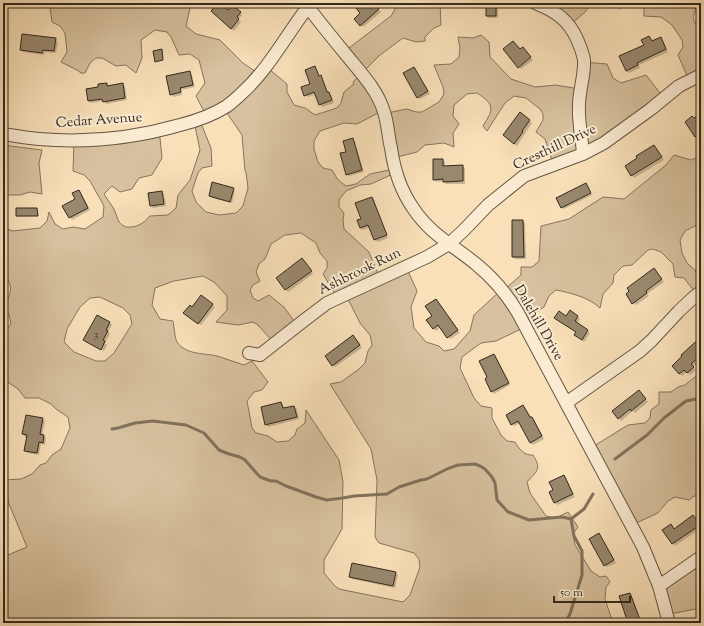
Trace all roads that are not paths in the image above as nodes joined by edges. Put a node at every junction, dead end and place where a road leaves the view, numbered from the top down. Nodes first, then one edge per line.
1 (535, 3) edge
2 (309, 5) edge
3 (701, 75) edge
4 (3, 134) edge
5 (583, 154) junction
6 (449, 244) junction
7 (701, 292) edge
8 (249, 353) dead end
9 (566, 403) junction
10 (701, 557) edge
11 (659, 586) junction
12 (669, 623) edge

1 - 5 street
2 - 4 street, Cedar Avenue
2 - 6 street, Dalehill Drive
3 - 5 street, Cresthill Drive
5 - 6 street, Cresthill Drive
6 - 8 street, Ashbrook Run
6 - 9 street, Dalehill Drive
7 - 9 street
9 - 11 street, Dalehill Drive
10 - 11 street
11 - 12 street, Dalehill Drive

